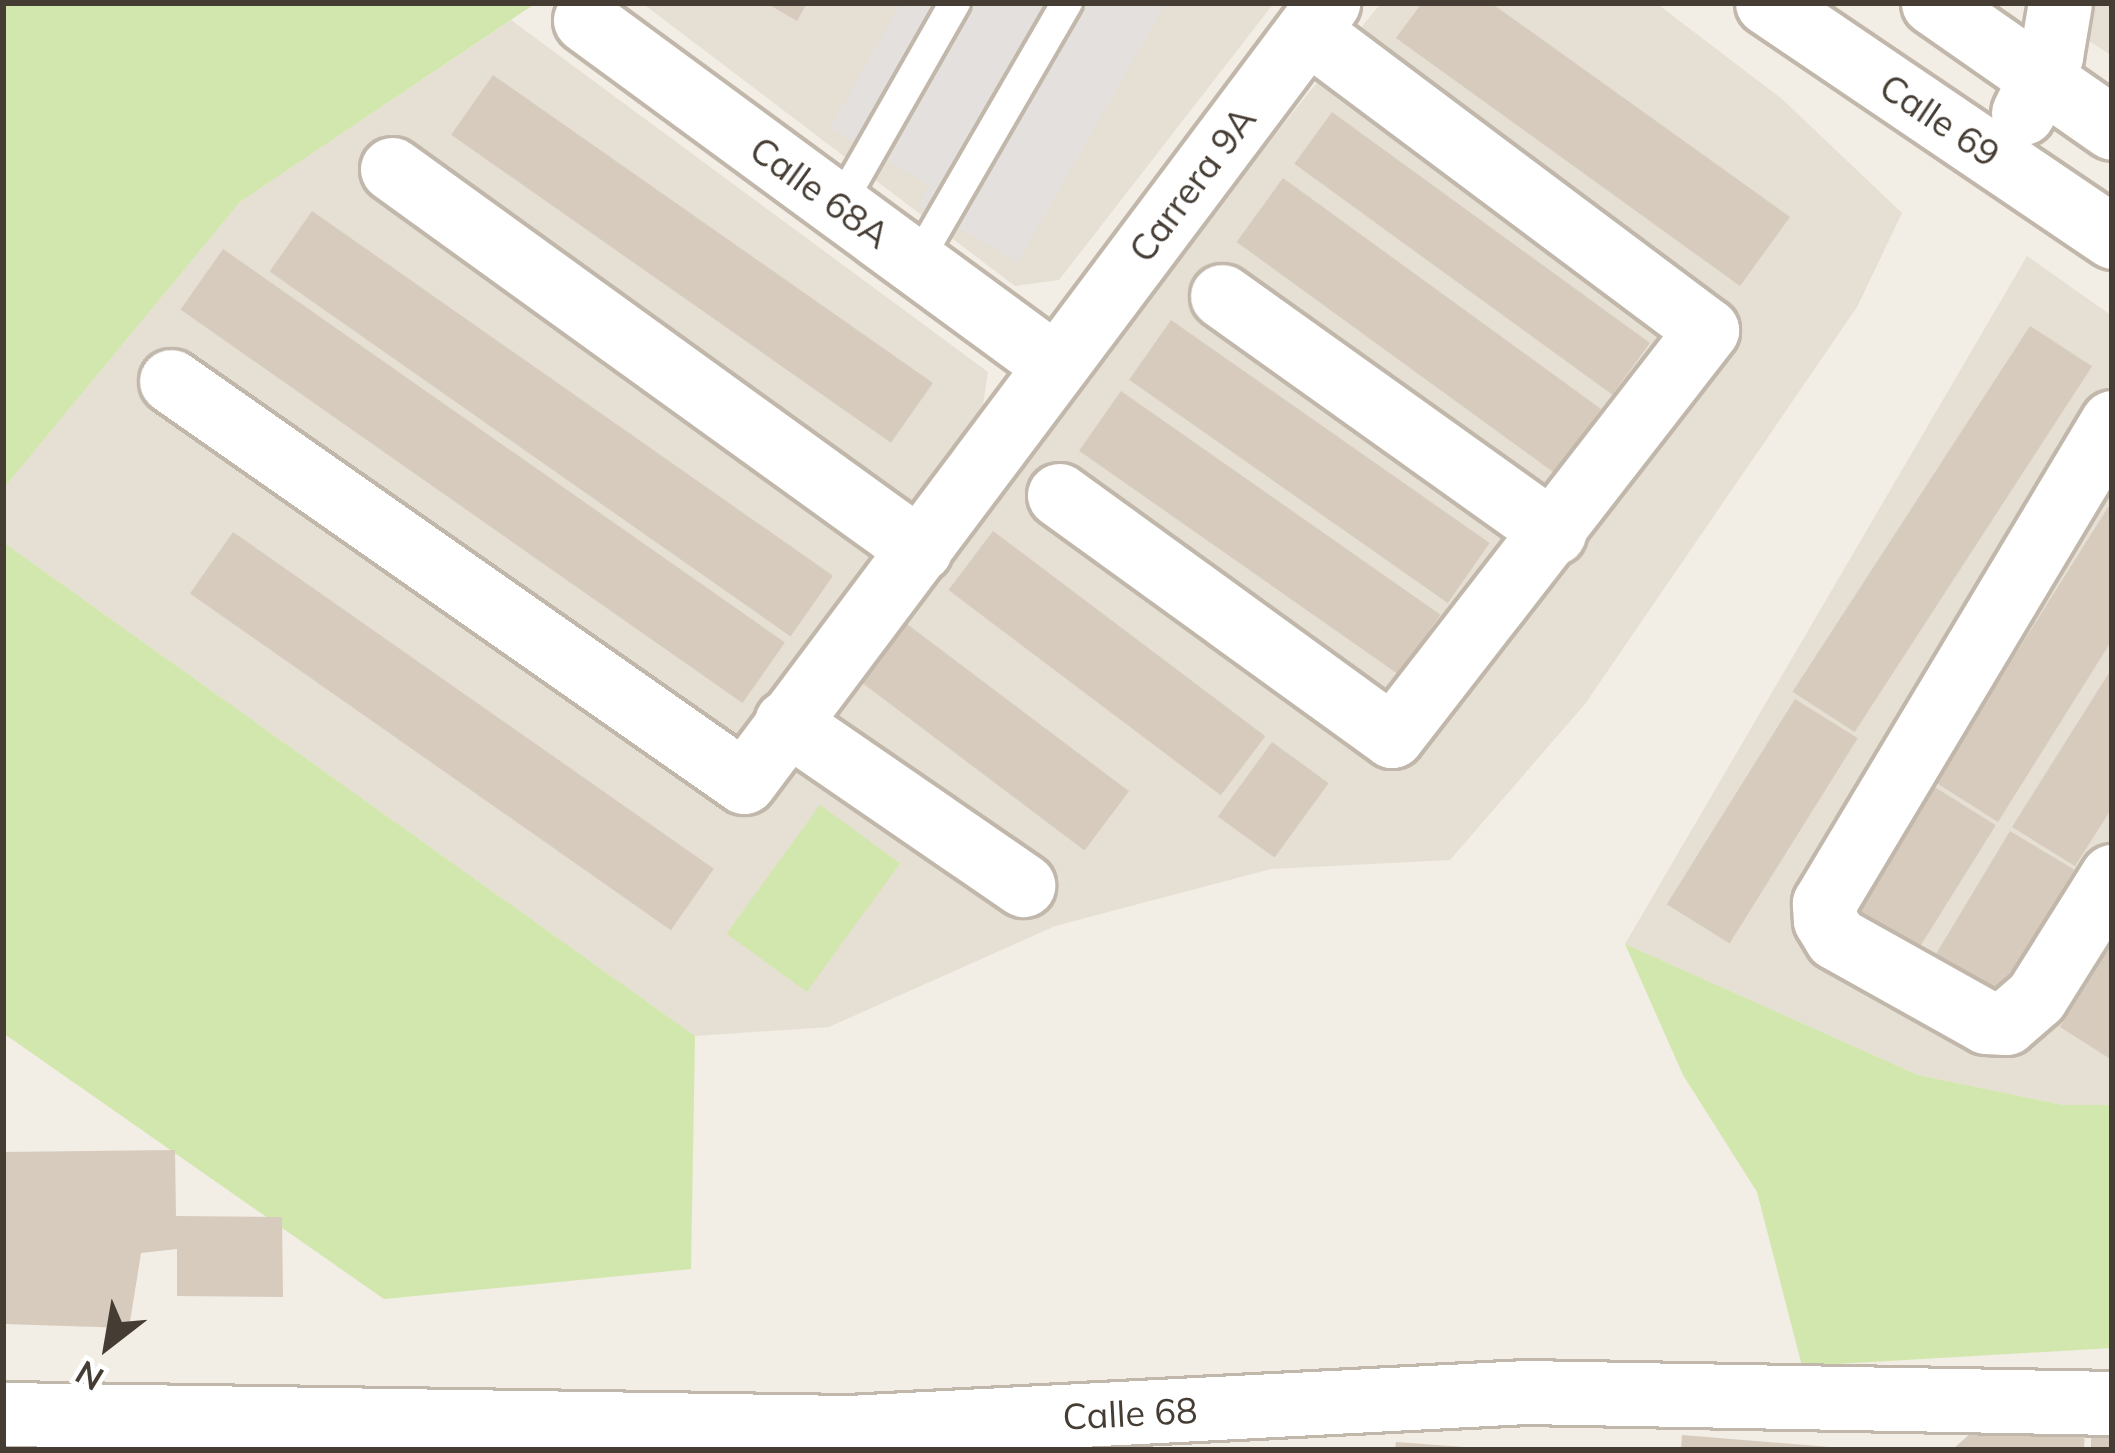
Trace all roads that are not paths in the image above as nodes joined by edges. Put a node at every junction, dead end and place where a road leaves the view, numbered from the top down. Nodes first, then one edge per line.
1 (955, 3) edge
2 (1066, 3) edge
3 (1766, 3) edge
4 (1933, 3) edge
5 (1318, 17) edge
6 (585, 20) dead end
7 (2053, 39) edge
8 (2112, 128) edge
9 (1996, 158) junction
10 (392, 170) dead end
11 (839, 206) junction
12 (2112, 237) edge
13 (916, 263) junction
14 (1222, 296) dead end
15 (1055, 364) junction
16 (171, 381) dead end
17 (2112, 422) edge
18 (1059, 495) dead end
19 (1554, 533) junction
20 (920, 550) junction
21 (786, 722) junction
22 (2112, 876) edge
23 (1023, 884) dead end
24 (2112, 1403) edge
25 (3, 1414) edge
26 (1911, 1427) edge
27 (240, 1434) edge

1 - 11 lane
2 - 13 lane
3 - 9 street, Calle 69
4 - 7 street
5 - 15 street, Carrera 9A
5 - 19 street
6 - 11 street, Calle 68A
7 - 8 street
7 - 9 street
9 - 12 street, Calle 69
10 - 20 street
11 - 13 street, Calle 68A
13 - 15 street, Calle 68A
14 - 19 street
15 - 20 street, Carrera 9A
16 - 21 street, Carrera 9A
17 - 22 street
18 - 19 street
20 - 21 street, Carrera 9A
21 - 23 street
24 - 26 street, Calle 68
25 - 27 street, Calle 68
26 - 27 street, Calle 68

